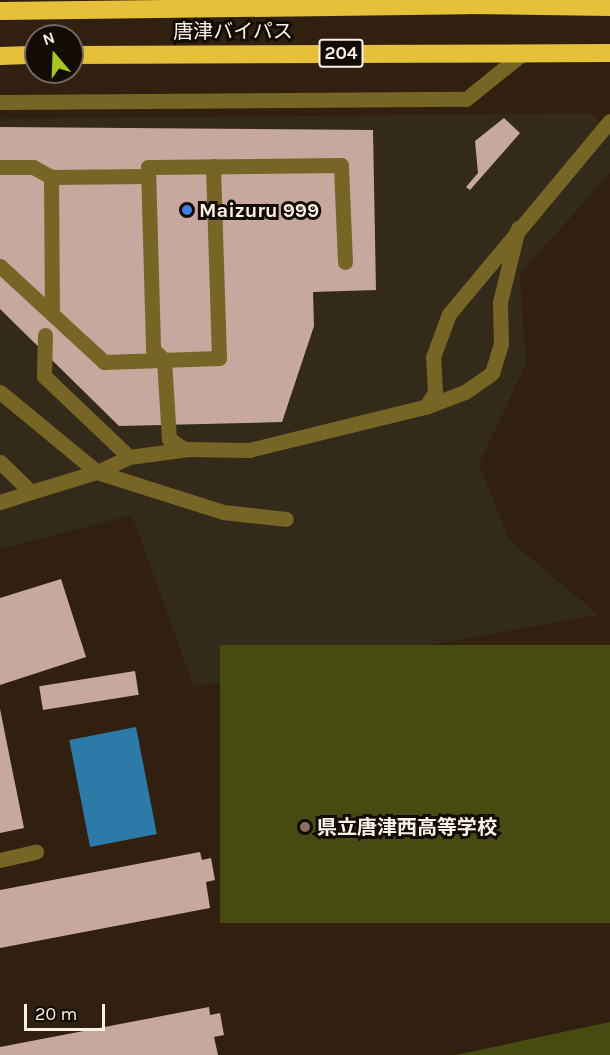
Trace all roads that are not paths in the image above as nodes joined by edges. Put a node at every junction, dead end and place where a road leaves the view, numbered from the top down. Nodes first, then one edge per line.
1 (465, 2) edge
2 (610, 7) edge
3 (0, 11) edge
4 (523, 53) junction
5 (610, 53) edge
6 (24, 55) edge
7 (84, 55) edge
8 (0, 56) edge
9 (0, 102) edge
10 (610, 121) edge
11 (213, 166) junction
12 (0, 167) edge
13 (148, 176) junction
14 (51, 177) junction
15 (518, 228) junction
16 (345, 262) dead end
17 (0, 266) edge
18 (52, 314) junction
19 (45, 335) dead end
20 (164, 360) junction
21 (0, 392) edge
22 (428, 406) junction
23 (184, 449) junction
24 (129, 457) junction
25 (0, 462) edge
26 (97, 472) junction
27 (31, 492) junction
28 (0, 502) edge
29 (286, 519) dead end
30 (36, 852) dead end
31 (0, 860) edge

1 - 2 highway, 唐津バイパス
1 - 3 highway, 唐津バイパス
4 - 5 highway, 唐津バイパス / 204
4 - 7 highway, 唐津バイパス / 204
4 - 9 street
6 - 8 highway
10 - 15 street
11 - 13 street
11 - 16 street
11 - 20 street
12 - 14 street
13 - 14 street
13 - 20 street
14 - 18 street
15 - 22 street
15 - 22 street
17 - 18 street
18 - 20 street
19 - 24 street
20 - 23 street
21 - 26 street
22 - 23 street
23 - 24 street
24 - 26 street
25 - 27 street
26 - 27 street
26 - 29 street
27 - 28 street
30 - 31 street

